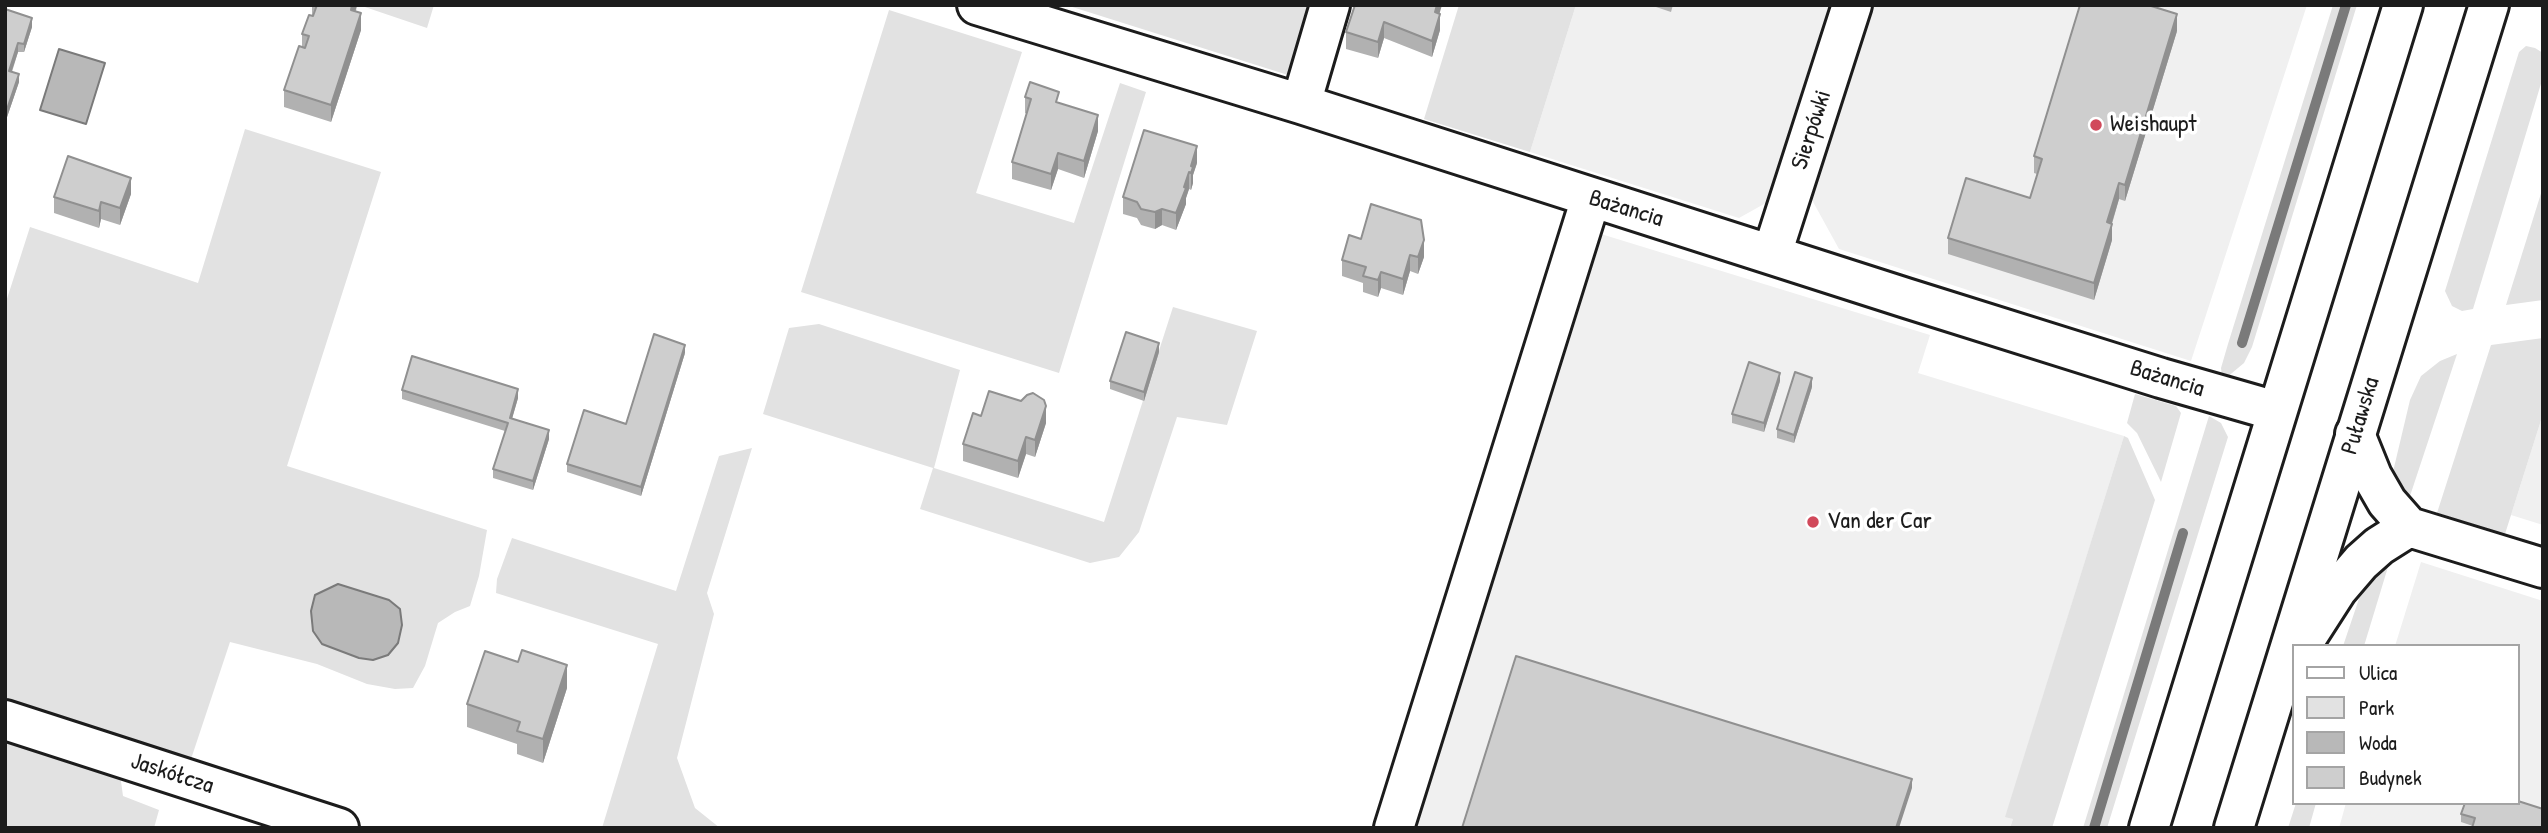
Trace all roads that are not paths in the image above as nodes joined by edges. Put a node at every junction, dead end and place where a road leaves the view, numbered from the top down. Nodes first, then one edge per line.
1 (977, 5) edge
2 (1330, 5) edge
3 (1852, 5) edge
4 (2403, 5) edge
5 (2489, 5) edge
6 (1301, 104) junction
7 (1591, 198) junction
8 (1772, 254) junction
9 (2276, 411) junction
10 (2355, 434) junction
11 (2409, 527) junction
12 (2543, 568) edge
13 (2297, 644) edge
14 (2302, 644) edge
15 (2292, 661) edge
16 (5, 720) edge
17 (339, 828) edge
18 (1394, 828) edge
19 (2150, 828) edge
20 (2234, 828) edge

1 - 6 street, Bażancia
2 - 6 street
3 - 8 street, Sierpówki
4 - 9 street
5 - 10 street, Puławska
6 - 7 street, Bażancia
7 - 8 street, Bażancia
7 - 18 street
8 - 9 street, Bażancia
9 - 19 street
10 - 11 street
10 - 13 street, Puławska
11 - 12 street
11 - 14 street
15 - 20 street, Puławska
16 - 17 street, Jaskółcza

